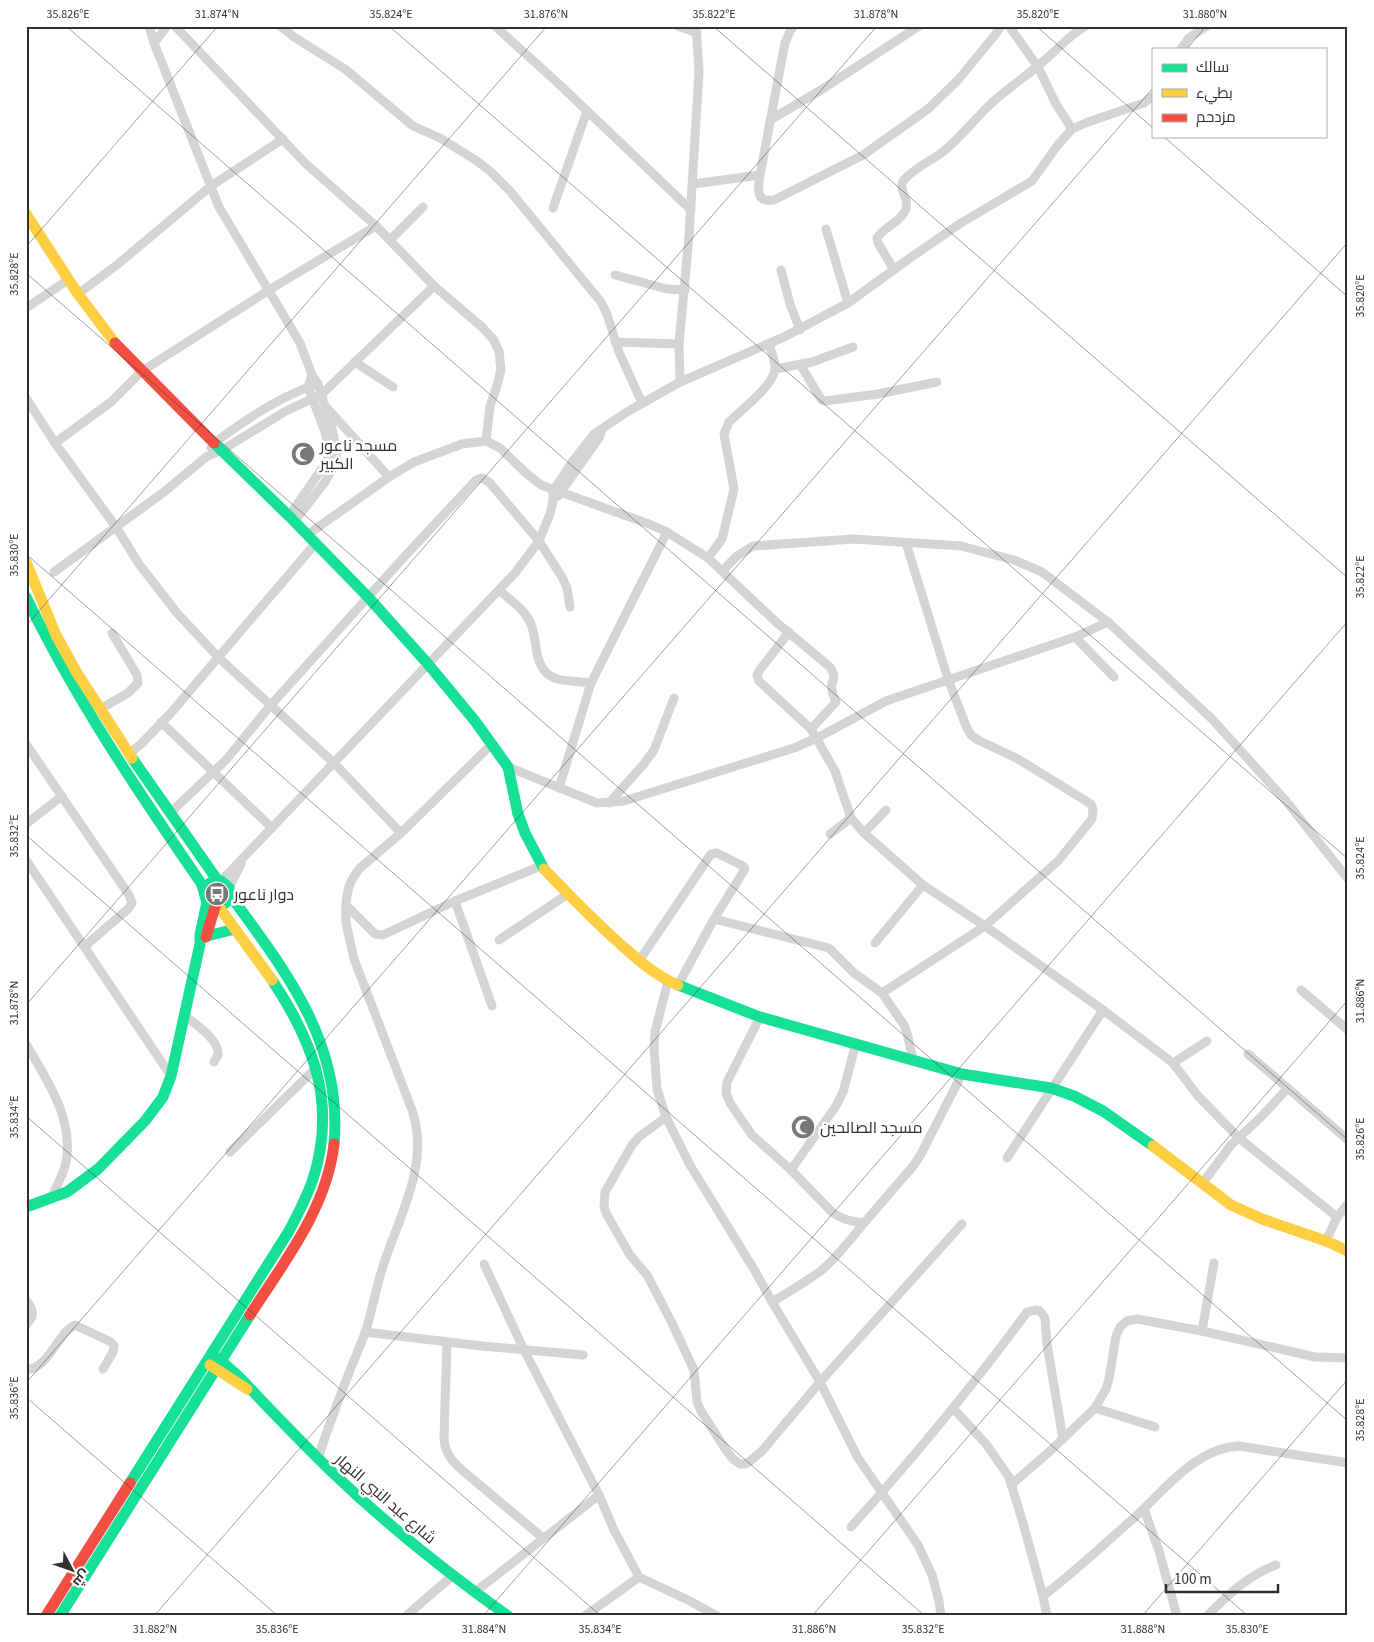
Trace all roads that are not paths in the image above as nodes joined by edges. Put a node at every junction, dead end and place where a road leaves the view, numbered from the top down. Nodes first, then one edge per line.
1 (149, 26) edge
2 (167, 26) edge
3 (175, 26) edge
4 (280, 26) edge
5 (495, 26) edge
6 (678, 26) edge
7 (794, 26) edge
8 (919, 26) edge
9 (1001, 26) edge
10 (1009, 26) edge
11 (1086, 26) edge
12 (1207, 26) edge
13 (697, 29) edge
14 (154, 43) junction
15 (1182, 48) edge
16 (1038, 67) junction
17 (1152, 97) edge
18 (588, 111) junction
19 (770, 120) junction
20 (1072, 129) junction
21 (283, 140) junction
22 (760, 175) junction
23 (693, 184) junction
24 (211, 186) junction
25 (423, 206) dead end
26 (554, 208) dead end
27 (691, 210) junction
28 (26, 214) edge
29 (376, 226) junction
30 (826, 229) dead end
31 (390, 240) junction
32 (781, 270) dead end
33 (894, 270) junction
34 (615, 276) dead end
35 (68, 280) junction
36 (434, 286) junction
37 (269, 290) junction
38 (685, 290) junction
39 (78, 294) junction
40 (848, 303) junction
41 (26, 308) edge
42 (800, 330) junction
43 (615, 342) junction
44 (679, 344) junction
45 (769, 344) junction
46 (853, 347) dead end
47 (355, 362) junction
48 (800, 364) junction
49 (775, 369) junction
50 (142, 371) junction
51 (312, 375) junction
52 (680, 382) junction
53 (937, 382) dead end
54 (318, 384) junction
55 (330, 385) junction
56 (308, 387) junction
57 (393, 387) dead end
58 (322, 394) junction
59 (26, 398) edge
60 (312, 398) junction
61 (642, 403) junction
62 (325, 405) junction
63 (486, 441) junction
64 (55, 443) junction
65 (218, 446) junction
66 (389, 477) junction
67 (557, 492) junction
68 (291, 519) junction
69 (116, 527) junction
70 (667, 532) junction
71 (307, 535) junction
72 (539, 541) junction
73 (906, 542) junction
74 (316, 544) junction
75 (708, 558) junction
76 (26, 562) edge
77 (722, 571) junction
78 (54, 572) dead end
79 (500, 591) junction
80 (26, 597) edge
81 (368, 597) junction
82 (570, 607) dead end
83 (1108, 622) junction
84 (789, 632) junction
85 (112, 633) dead end
86 (1075, 637) junction
87 (219, 658) junction
88 (428, 664) junction
89 (1114, 677) dead end
90 (948, 679) junction
91 (591, 683) junction
92 (674, 698) dead end
93 (270, 706) junction
94 (100, 709) junction
95 (161, 722) junction
96 (811, 729) junction
97 (816, 738) junction
98 (26, 744) edge
99 (492, 744) junction
100 (128, 754) junction
101 (334, 763) junction
102 (508, 767) junction
103 (213, 772) junction
104 (559, 788) junction
105 (62, 796) junction
106 (609, 803) junction
107 (886, 810) dead end
108 (170, 814) junction
109 (851, 818) junction
110 (26, 824) edge
111 (272, 828) junction
112 (401, 833) junction
113 (864, 833) junction
114 (830, 834) dead end
115 (26, 860) edge
116 (541, 866) junction
117 (1348, 879) edge
118 (923, 885) junction
119 (224, 886) junction
120 (205, 890) junction
121 (568, 894) junction
122 (455, 901) junction
123 (214, 905) junction
124 (346, 905) junction
125 (714, 919) junction
126 (985, 926) junction
127 (235, 929) junction
128 (204, 940) junction
129 (499, 940) dead end
130 (875, 943) dead end
131 (85, 946) junction
132 (639, 961) junction
133 (673, 983) junction
134 (1301, 990) dead end
135 (882, 993) junction
136 (492, 1006) dead end
137 (1103, 1010) junction
138 (184, 1015) junction
139 (760, 1018) junction
140 (1348, 1030) edge
141 (1206, 1041) dead end
142 (856, 1043) junction
143 (26, 1044) edge
144 (1248, 1054) dead end
145 (913, 1059) junction
146 (214, 1062) dead end
147 (1173, 1063) junction
148 (317, 1068) junction
149 (962, 1074) junction
150 (171, 1076) junction
151 (1051, 1088) junction
152 (1288, 1088) junction
153 (666, 1117) junction
154 (1239, 1138) junction
155 (1348, 1140) edge
156 (230, 1152) dead end
157 (1007, 1158) dead end
158 (791, 1170) junction
159 (1202, 1184) junction
160 (51, 1199) junction
161 (1348, 1204) edge
162 (26, 1207) edge
163 (1337, 1217) junction
164 (864, 1222) junction
165 (962, 1224) dead end
166 (1326, 1242) junction
167 (1348, 1251) edge
168 (1214, 1263) dead end
169 (484, 1264) dead end
170 (26, 1300) edge
171 (772, 1302) junction
172 (26, 1325) edge
173 (1202, 1331) junction
174 (365, 1332) junction
175 (447, 1342) junction
176 (524, 1350) junction
177 (583, 1354) dead end
178 (1348, 1358) edge
179 (214, 1362) junction
180 (102, 1369) dead end
181 (26, 1370) edge
182 (820, 1382) junction
183 (953, 1408) junction
184 (1095, 1408) junction
185 (1155, 1427) dead end
186 (1063, 1439) junction
187 (318, 1459) junction
188 (1348, 1463) edge
189 (1012, 1485) junction
190 (882, 1493) junction
191 (599, 1495) junction
192 (1144, 1508) junction
193 (852, 1526) dead end
194 (543, 1538) junction
195 (1276, 1565) dead end
196 (452, 1576) junction
197 (639, 1577) junction
198 (475, 1592) junction
199 (1043, 1596) junction
200 (46, 1616) edge
201 (60, 1616) edge
202 (406, 1616) edge
203 (508, 1616) edge
204 (585, 1616) edge
205 (718, 1616) edge
206 (941, 1616) edge
207 (1047, 1616) edge
208 (1177, 1616) edge
209 (1207, 1616) edge

1 - 14 street
2 - 14 street
3 - 21 street
4 - 43 street
5 - 18 street
6 - 13 street
7 - 19 street
8 - 19 street
9 - 22 street
10 - 16 street
11 - 16 street
12 - 15 street
13 - 23 street
14 - 24 street
16 - 20 street
16 - 33 street
17 - 20 street
18 - 26 street
18 - 27 street
19 - 22 street
20 - 33 street
21 - 24 street
21 - 29 street
22 - 23 street
23 - 27 street
24 - 37 street
24 - 39 street
25 - 31 street
27 - 38 street
28 - 35 street
29 - 31 street
29 - 37 street
30 - 40 street
31 - 36 street
32 - 42 street
33 - 40 street
34 - 38 street
35 - 39 street
35 - 41 street
36 - 47 street
36 - 63 street
37 - 50 street
37 - 51 street
38 - 44 street
39 - 50 street
40 - 42 street
42 - 45 street
43 - 44 street
43 - 61 street
44 - 52 street
45 - 49 street
45 - 52 street
46 - 48 street
47 - 55 street
47 - 57 street
48 - 49 street
48 - 53 street
49 - 75 street
50 - 64 street
50 - 65 street
51 - 54 street
51 - 56 street
52 - 61 street
54 - 55 street
54 - 56 street
54 - 58 street
55 - 58 street
56 - 60 street
56 - 65 street
58 - 60 street
58 - 62 street
59 - 64 street
60 - 65 street
60 - 68 street
61 - 67 street
62 - 66 street
62 - 68 street
63 - 66 street
63 - 67 street
64 - 69 street
65 - 68 street
65 - 69 street
66 - 71 street
67 - 70 street
67 - 72 street
68 - 71 street
69 - 78 street
69 - 87 street
70 - 75 street
70 - 91 street
71 - 74 street
72 - 79 street
72 - 81 street
72 - 82 street
73 - 77 street
73 - 83 street
73 - 90 street
74 - 81 street
74 - 87 street
75 - 77 street
76 - 94 street
77 - 84 street
79 - 88 street
79 - 91 street
80 - 120 street
81 - 88 street
81 - 93 street
83 - 86 street
83 - 117 street
84 - 96 street
84 - 96 street
85 - 94 street
86 - 89 street
86 - 90 street
87 - 93 street
87 - 95 street
88 - 99 street
88 - 101 street
90 - 97 street
90 - 126 street
91 - 104 street
92 - 106 street
93 - 101 street
93 - 103 street
94 - 100 street
95 - 100 street
95 - 103 street
96 - 97 street
97 - 106 street
97 - 109 street
98 - 105 street
99 - 102 street
99 - 112 street
100 - 108 street
101 - 111 street
101 - 112 street
102 - 104 street
102 - 116 street
103 - 108 street
103 - 111 street
104 - 106 street
105 - 110 street
105 - 131 street
107 - 113 street
108 - 119 street
109 - 113 street
109 - 114 street
111 - 119 street
112 - 124 street
113 - 118 street
115 - 131 street
116 - 121 street
116 - 122 street
118 - 126 street
118 - 130 street
119 - 120 street
119 - 123 street
119 - 179 street
120 - 123 street
121 - 129 street
121 - 132 street
122 - 124 street
122 - 136 street
123 - 127 street
123 - 128 street
124 - 174 street
125 - 132 street
125 - 133 street
125 - 135 street
126 - 135 street
126 - 137 street
127 - 128 street
127 - 148 street
128 - 138 street
131 - 150 street
132 - 133 street
133 - 139 street
133 - 153 street
134 - 140 street
135 - 145 street
137 - 147 street
137 - 151 street
138 - 146 street
138 - 150 street
139 - 142 street
139 - 158 street
141 - 147 street
142 - 145 street
142 - 158 street
143 - 160 street
144 - 152 street
145 - 149 street
147 - 154 street
148 - 156 street
148 - 179 street
149 - 151 street
149 - 164 street
150 - 160 street
151 - 157 street
151 - 159 street
152 - 154 street
152 - 155 street
153 - 171 street
153 - 182 street
154 - 159 street
154 - 163 street
158 - 164 street
159 - 166 street
160 - 162 street
161 - 163 street
163 - 166 street
164 - 171 street
165 - 182 street
166 - 167 street
168 - 173 street
169 - 176 street
170 - 172 street
171 - 182 street
173 - 178 street
173 - 184 street
174 - 175 street
174 - 187 street
175 - 176 street
175 - 194 street
176 - 177 street
176 - 191 street
179 - 187 street, شارع عبد النبي النهار
179 - 200 street
179 - 201 street
180 - 181 street
182 - 190 street
183 - 186 street
183 - 189 street
183 - 190 street
184 - 185 street
184 - 186 street
186 - 189 street
187 - 196 street, شارع عبد النبي النهار
188 - 192 street
189 - 199 street
190 - 193 street
190 - 206 street
191 - 194 street
191 - 197 street
192 - 199 street
192 - 208 street
194 - 198 street
195 - 209 street
196 - 198 street, شارع عبد النبي النهار
196 - 202 street
197 - 204 street
197 - 205 street
198 - 203 street, شارع عبد النبي النهار
199 - 207 street

